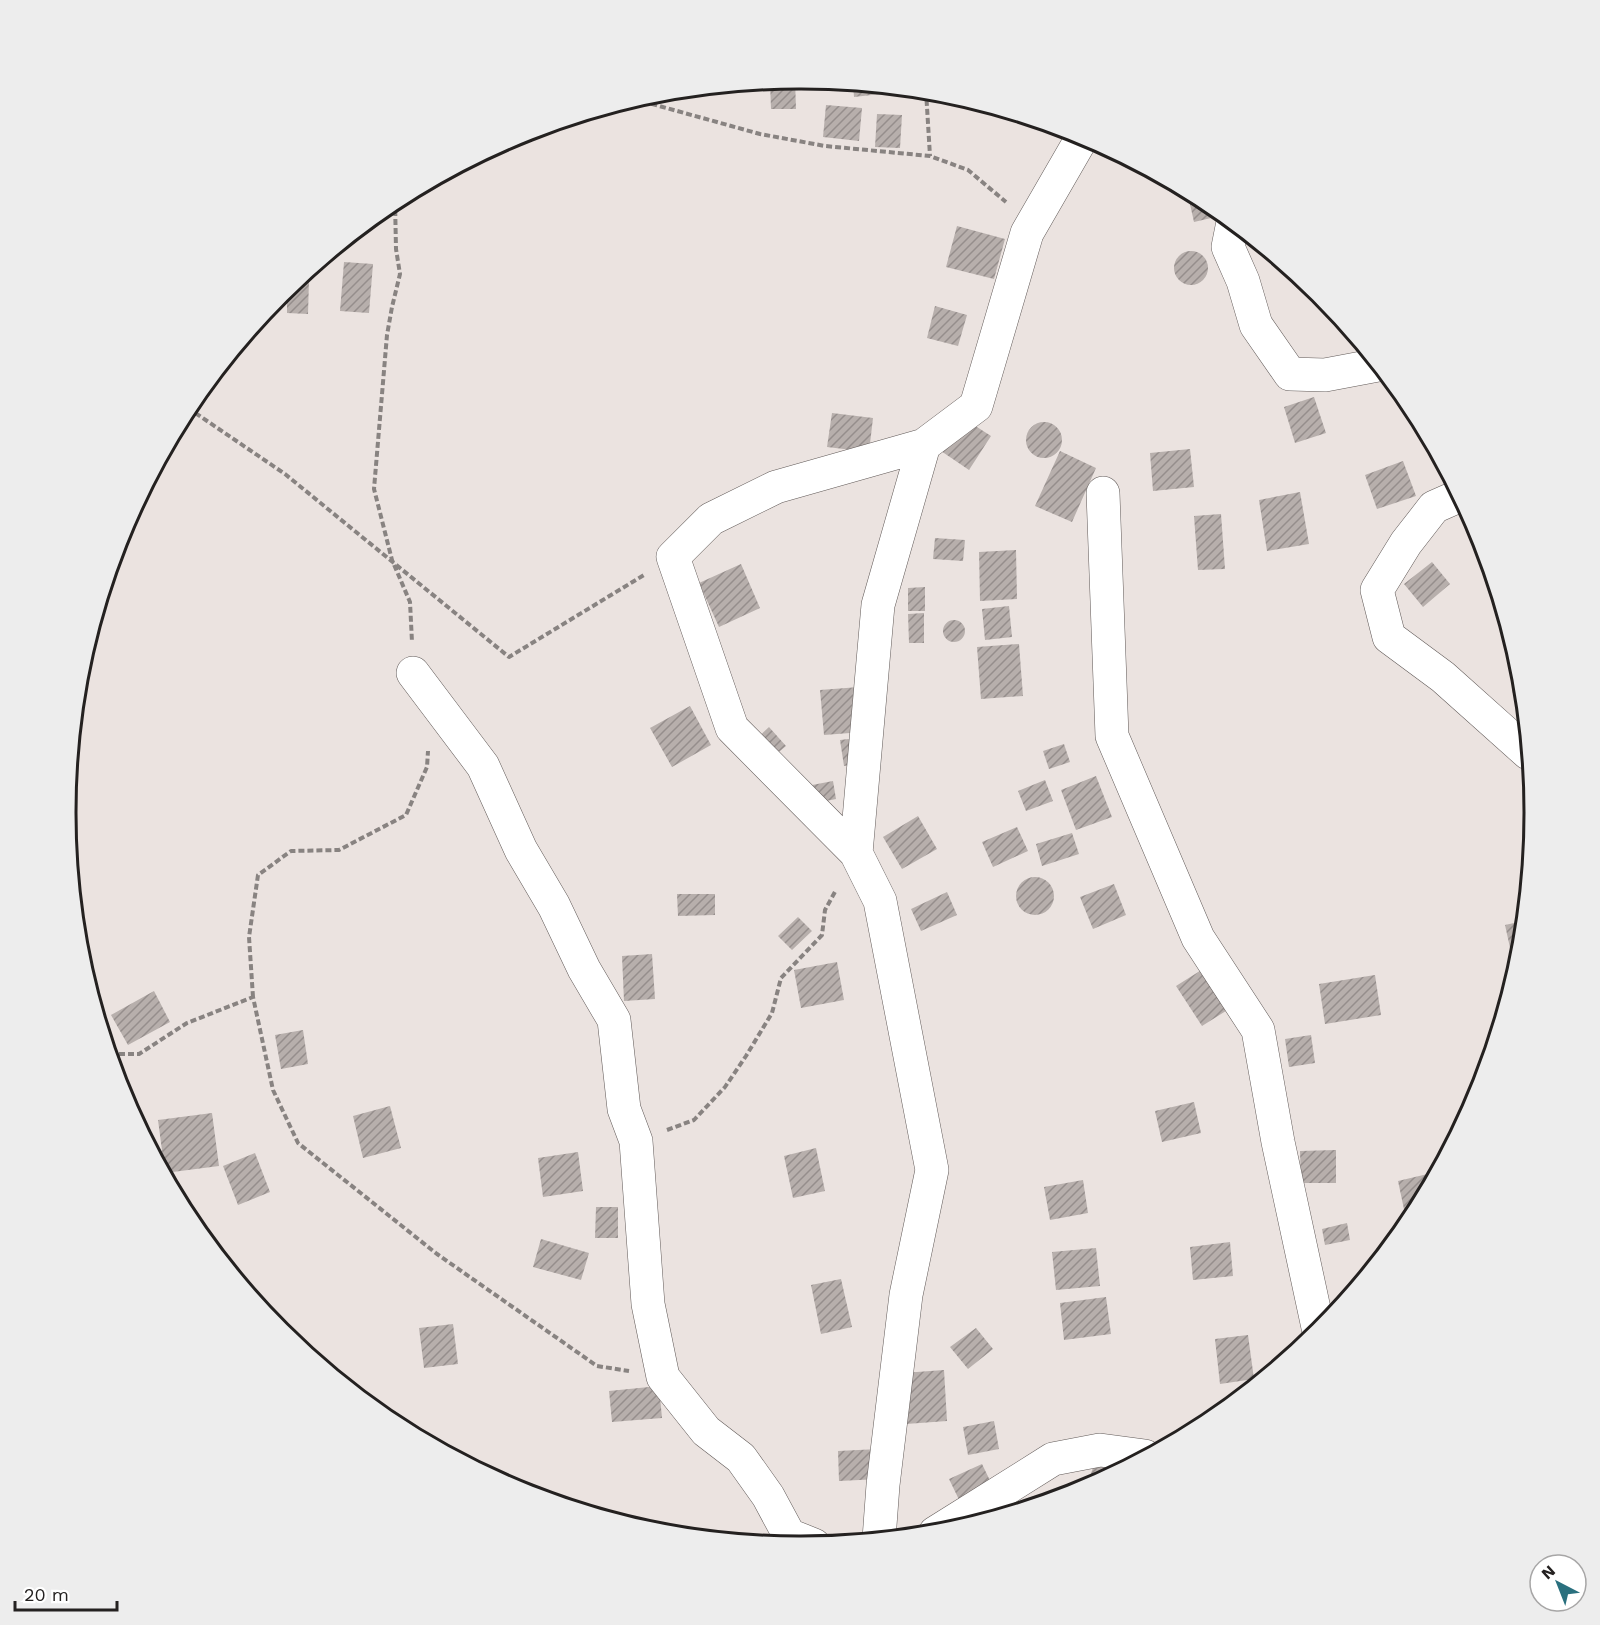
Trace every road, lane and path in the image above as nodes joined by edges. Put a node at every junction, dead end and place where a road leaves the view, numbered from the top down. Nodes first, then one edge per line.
1 (927, 101) edge
2 (655, 104) edge
3 (1078, 144) edge
4 (930, 156) junction
5 (395, 213) edge
6 (1231, 232) edge
7 (1027, 233) junction
8 (1370, 367) edge
9 (196, 414) edge
10 (924, 445) junction
11 (1103, 493) dead end
12 (1452, 499) edge
13 (673, 557) junction
14 (392, 561) junction
15 (413, 673) joint
16 (1520, 746) edge
17 (428, 747) dead end
18 (856, 853) junction
19 (254, 997) junction
20 (118, 1054) edge
21 (636, 1141) junction
22 (1316, 1319) edge
23 (663, 1377) junction
24 (1133, 1454) edge
25 (960, 1518) edge
26 (880, 1531) edge
27 (790, 1536) edge

1 - 4 path
2 - 4 path
3 - 7 street
4 - 7 path
5 - 14 path
6 - 8 street
7 - 10 street
9 - 14 path
10 - 13 street
10 - 18 street
11 - 22 street
12 - 16 street
13 - 14 path
13 - 18 street
14 - 15 path
15 - 21 street
17 - 19 path
18 - 21 path
18 - 26 street
19 - 20 path
19 - 23 path
21 - 23 street
23 - 27 street
24 - 25 street

